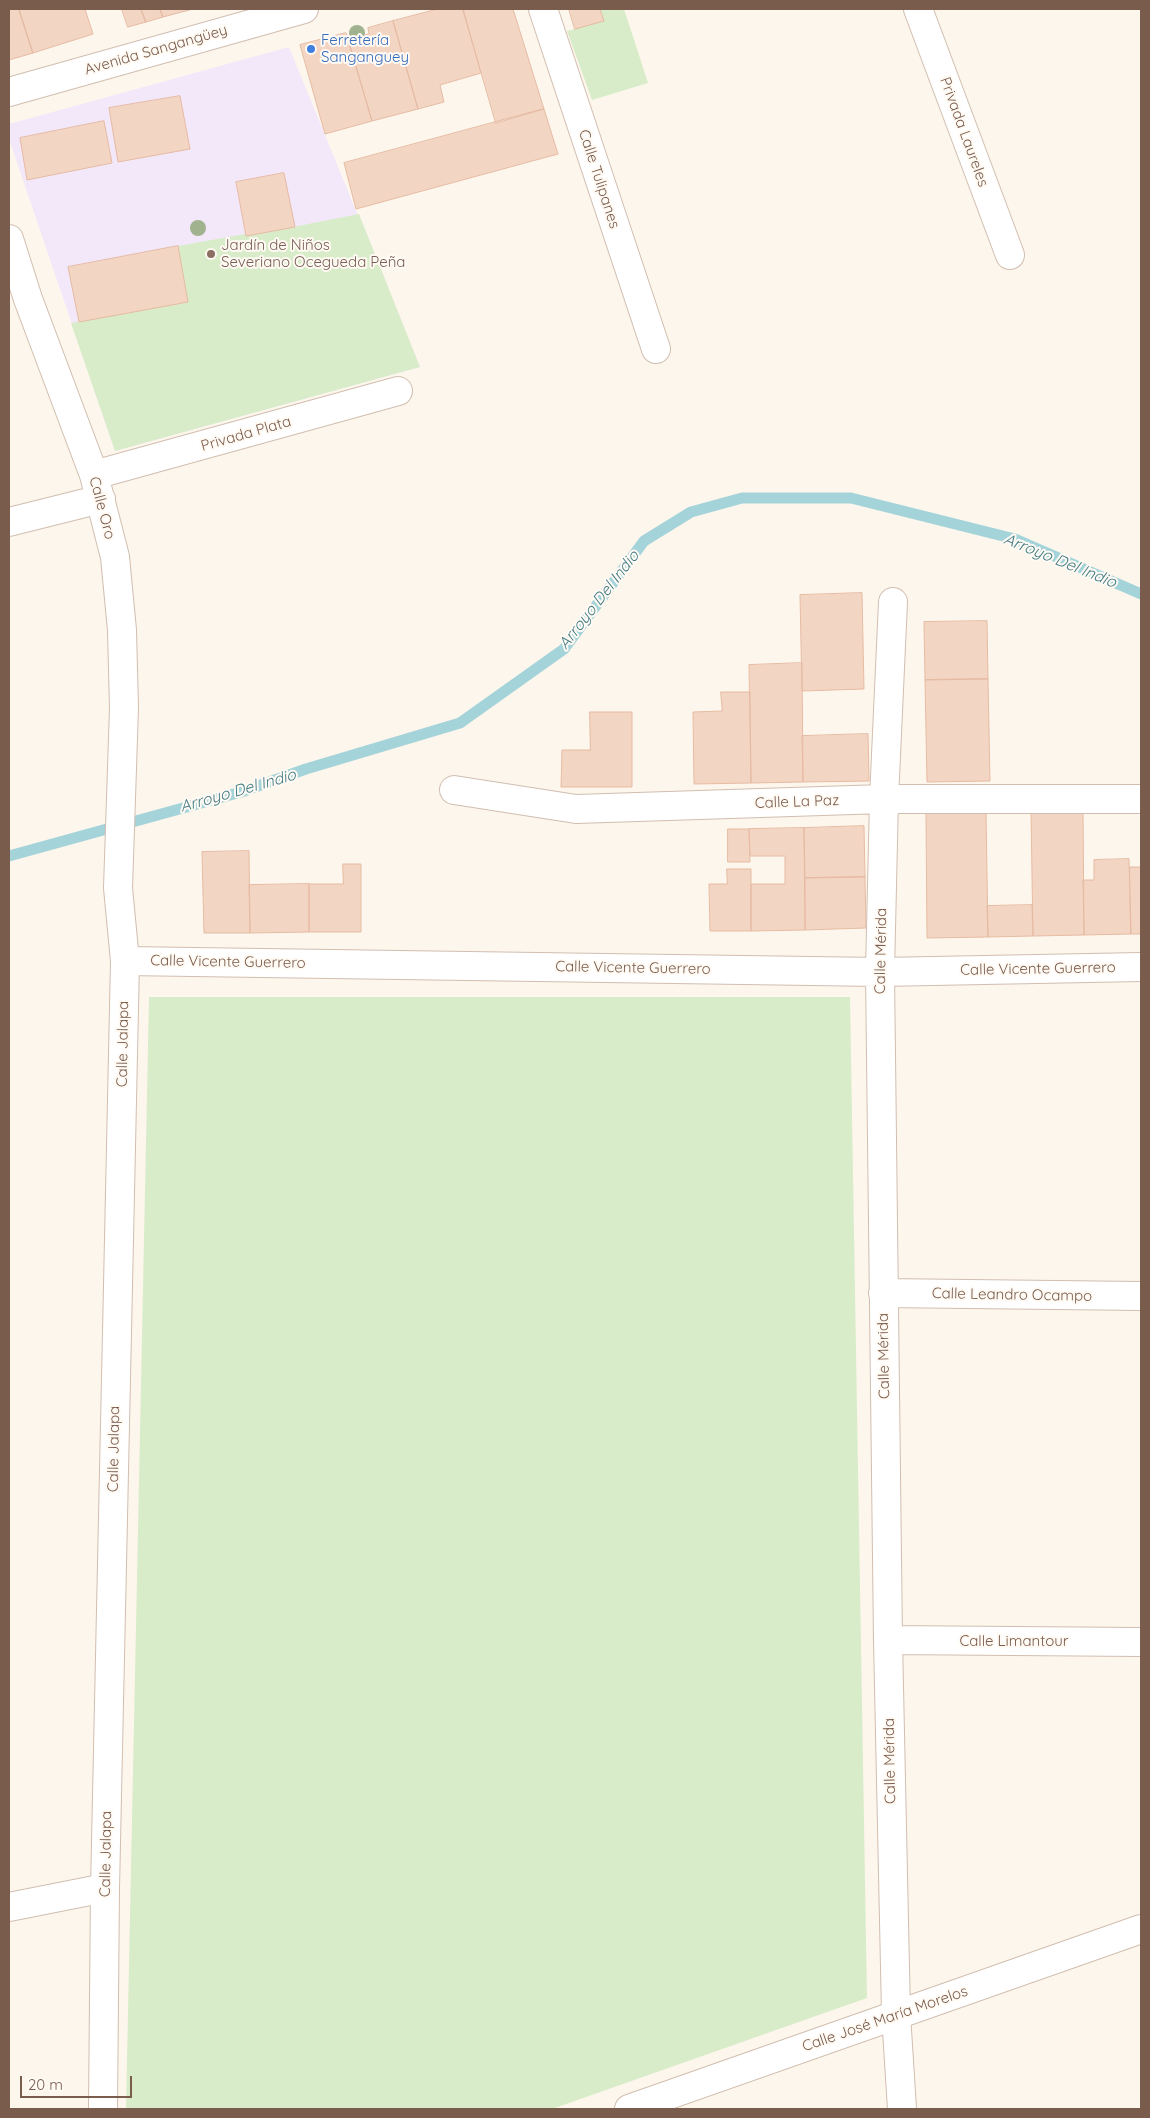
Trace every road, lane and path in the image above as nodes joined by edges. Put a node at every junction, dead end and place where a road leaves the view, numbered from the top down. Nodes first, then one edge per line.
1 (304, 9) edge
2 (543, 9) edge
3 (918, 9) edge
4 (9, 92) edge
5 (9, 240) edge
6 (1010, 255) dead end
7 (18, 301) edge
8 (656, 349) dead end
9 (398, 392) dead end
10 (97, 487) junction
11 (9, 522) edge
12 (893, 602) dead end
13 (121, 789) joint
14 (454, 790) dead end
15 (884, 799) junction
16 (1141, 799) edge
17 (125, 960) junction
18 (1141, 966) edge
19 (880, 972) junction
20 (883, 1293) junction
21 (1141, 1296) edge
22 (888, 1640) junction
23 (1141, 1642) edge
24 (105, 1888) junction
25 (9, 1907) edge
26 (1141, 1929) edge
27 (896, 2014) junction
28 (103, 2109) edge
29 (629, 2109) edge
30 (902, 2109) edge

1 - 4 street, Avenida Sangangüey
2 - 8 street, Calle Tulipanes
3 - 6 street, Privada Laureles
5 - 7 street, Calle Oro
7 - 10 street, Calle Oro
9 - 10 street, Privada Plata
10 - 11 street, Privada Plata
10 - 13 street, Calle Oro
12 - 15 street, Calle Mérida
13 - 17 street, Calle Jalapa
14 - 15 street, Calle La Paz
15 - 16 street, Calle La Paz
15 - 19 street, Calle Mérida
17 - 19 street, Calle Vicente Guerrero
17 - 24 street, Calle Jalapa
18 - 19 street, Calle Vicente Guerrero
19 - 20 street, Calle Mérida
20 - 21 street, Calle Leandro Ocampo
20 - 22 street, Calle Mérida
22 - 23 street, Calle Limantour
22 - 27 street, Calle Mérida
24 - 25 street
24 - 28 street, Calle Jalapa
26 - 27 street, Calle José María Morelos
27 - 29 street, Calle José María Morelos
27 - 30 street, Calle Mérida

